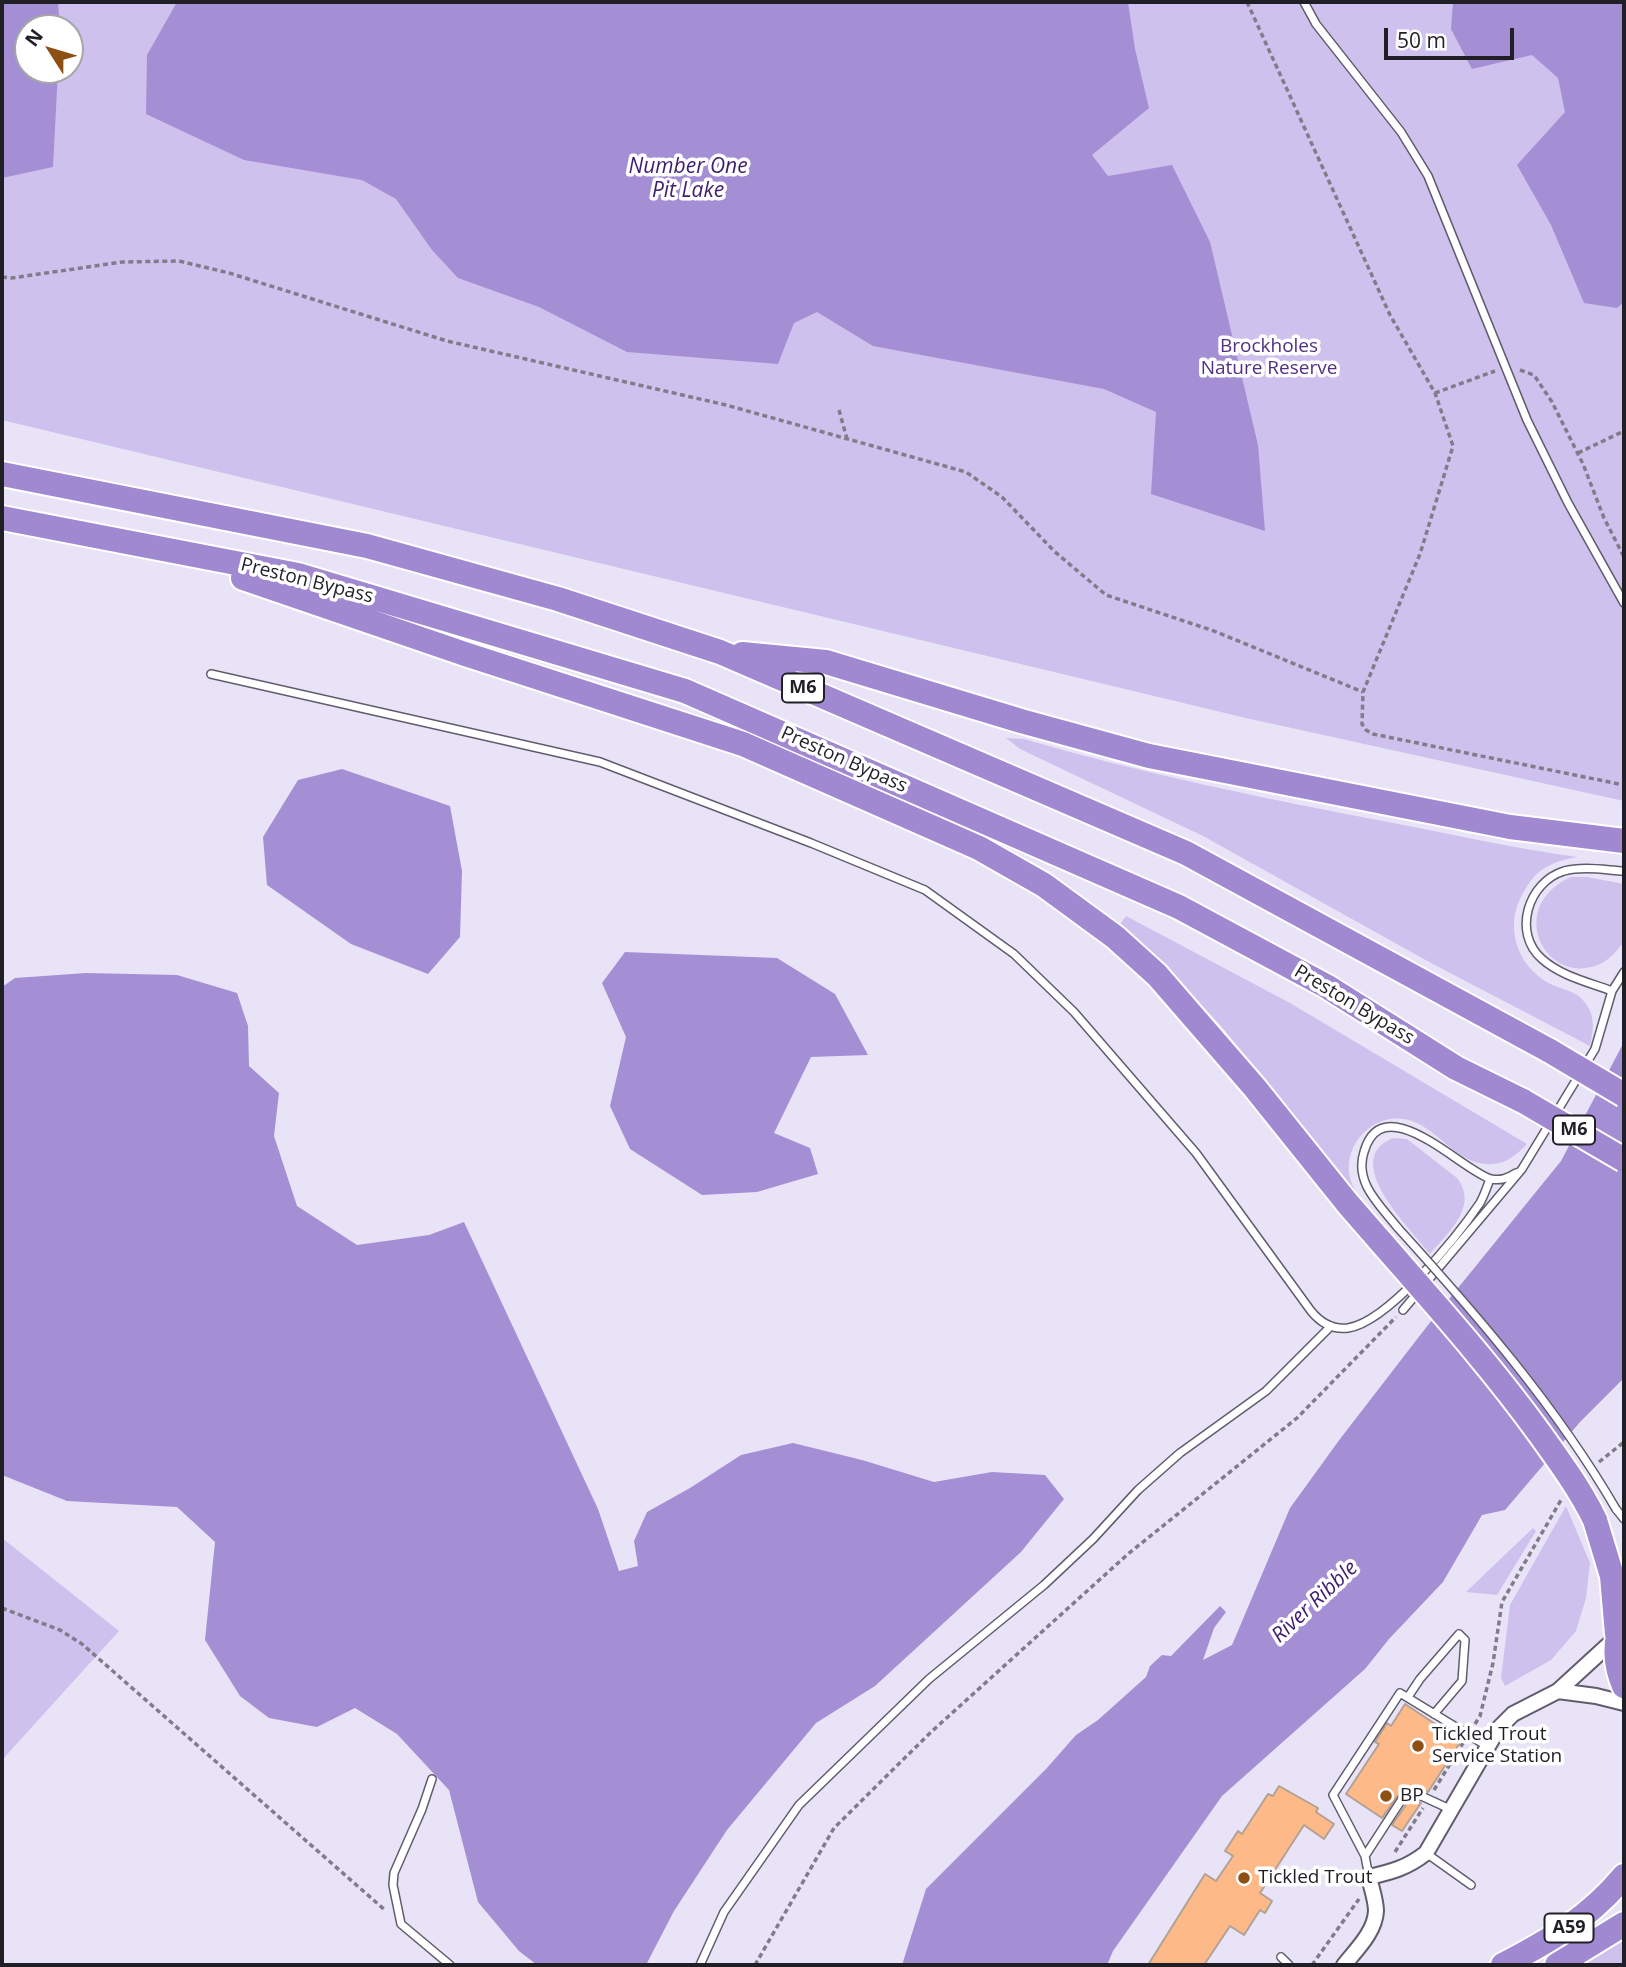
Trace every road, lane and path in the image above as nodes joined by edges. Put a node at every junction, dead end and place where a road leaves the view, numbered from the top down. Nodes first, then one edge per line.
1 (1247, 2) edge
2 (1304, 2) edge
3 (2, 277) edge
4 (839, 411) dead end
5 (1624, 431) edge
6 (847, 439) junction
7 (1578, 453) dead end
8 (2, 474) edge
9 (2, 517) edge
10 (156, 548) junction
11 (1624, 603) edge
12 (720, 652) junction
13 (211, 674) dead end
14 (1363, 692) junction
15 (1624, 785) edge
16 (1624, 841) edge
17 (1624, 871) edge
18 (1624, 972) edge
19 (1612, 991) junction
20 (1624, 1095) edge
21 (1624, 1160) edge
22 (1520, 1171) junction
23 (1490, 1179) junction
24 (1390, 1235) junction
25 (1403, 1310) joint
26 (1331, 1326) junction
27 (1624, 1442) edge
28 (1595, 1465) dead end
29 (1562, 1498) dead end
30 (1606, 1514) junction
31 (1624, 1519) edge
32 (2, 1608) edge
33 (1619, 1630) edge
34 (1624, 1686) edge
35 (1558, 1691) junction
36 (1408, 1697) junction
37 (1624, 1703) edge
38 (1434, 1714) junction
39 (1468, 1735) junction
40 (1488, 1746) junction
41 (432, 1779) dead end
42 (1428, 1800) junction
43 (1452, 1810) junction
44 (1426, 1853) junction
45 (1365, 1856) junction
46 (1345, 1876) dead end
47 (1624, 1876) edge
48 (1368, 1877) junction
49 (1471, 1885) dead end
50 (401, 1924) junction
51 (1624, 1924) edge
52 (1281, 1957) dead end
53 (450, 1965) edge
54 (700, 1965) edge
55 (755, 1965) edge
56 (1289, 1965) edge
57 (1312, 1965) edge
58 (1344, 1965) edge
59 (1503, 1965) edge
60 (1557, 1965) edge

1 - 14 path
2 - 11 lane
3 - 6 path
4 - 6 path
5 - 7 path
6 - 14 path
8 - 12 highway, M6
9 - 10 highway, Preston Bypass / M6
10 - 21 highway, Preston Bypass / M6, bridge
10 - 24 highway
12 - 16 highway
12 - 20 highway, M6, bridge
13 - 26 lane
14 - 15 path
17 - 19 lane
18 - 19 lane
19 - 22 lane
22 - 23 lane
22 - 25 lane
23 - 24 lane
23 - 26 lane
24 - 30 highway, bridge
25 - 55 path
26 - 54 lane
27 - 28 path
29 - 39 path
30 - 31 lane
30 - 33 highway
32 - 50 path
33 - 34 highway
33 - 35 street
35 - 37 street
35 - 40 street
36 - 38 lane
36 - 38 lane
36 - 45 lane
38 - 39 lane
39 - 40 lane
39 - 42 path
40 - 43 street
41 - 50 lane
42 - 43 lane
42 - 45 lane
42 - 48 path
43 - 44 street
44 - 48 street
44 - 49 lane
45 - 48 lane
46 - 48 lane
47 - 59 highway, A59
48 - 57 path
48 - 58 street
50 - 53 lane
51 - 60 highway, A59
52 - 56 lane

